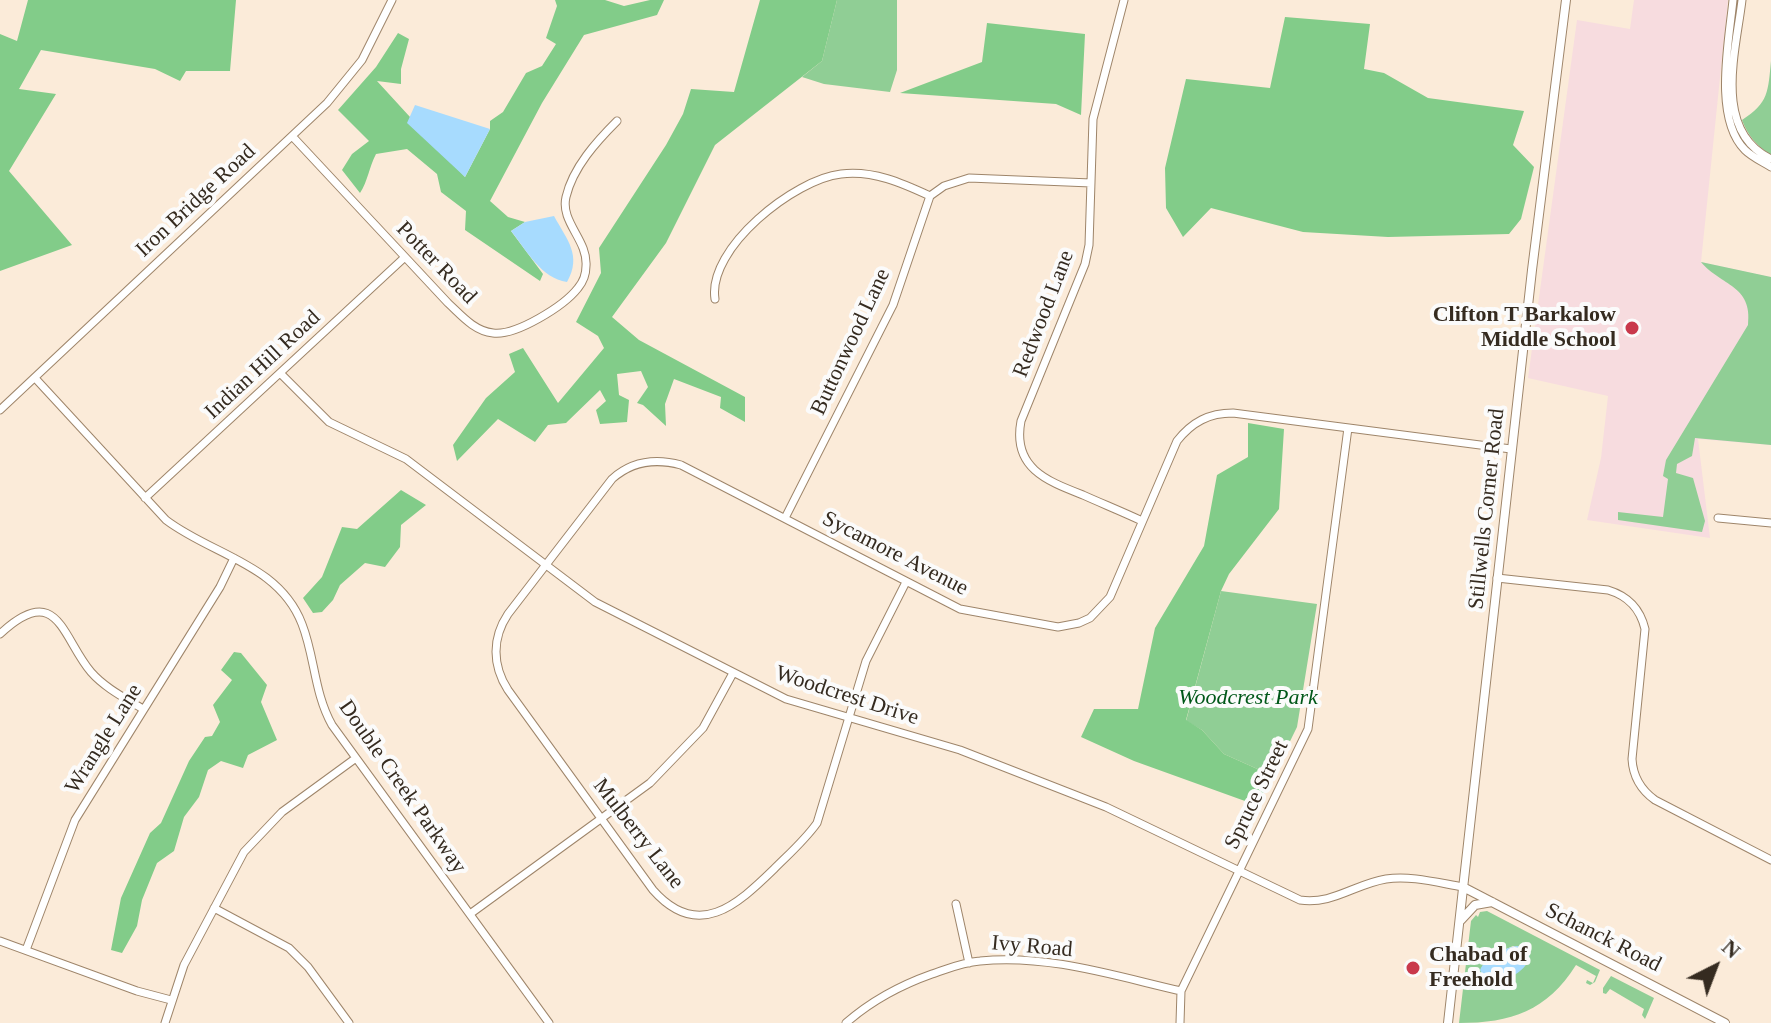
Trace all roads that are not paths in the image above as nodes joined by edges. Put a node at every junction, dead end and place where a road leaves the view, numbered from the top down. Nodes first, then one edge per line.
1 (392, 0) edge
2 (1124, 0) edge
3 (1566, 0) edge
4 (1733, 0) edge
5 (1742, 0) edge
6 (617, 121) dead end
7 (292, 136) junction
8 (1771, 159) edge
9 (1771, 167) edge
10 (1091, 183) junction
11 (930, 196) junction
12 (405, 257) junction
13 (715, 299) dead end
14 (280, 373) junction
15 (35, 378) junction
16 (0, 410) edge
17 (1348, 428) junction
18 (1511, 449) junction
19 (145, 498) junction
20 (785, 518) junction
21 (1718, 518) dead end
22 (1142, 521) junction
23 (1771, 523) edge
24 (234, 558) junction
25 (546, 565) junction
26 (1497, 578) junction
27 (906, 582) junction
28 (0, 634) edge
29 (496, 656) joint
30 (733, 673) junction
31 (143, 709) junction
32 (849, 718) junction
33 (356, 758) junction
34 (601, 818) junction
35 (1771, 860) edge
36 (1239, 872) junction
37 (1463, 887) junction
38 (1494, 903) junction
39 (956, 904) dead end
40 (214, 908) junction
41 (470, 914) junction
42 (1460, 920) junction
43 (0, 941) edge
44 (26, 950) junction
45 (969, 963) junction
46 (1181, 991) junction
47 (171, 1000) junction
48 (165, 1023) edge
49 (349, 1023) edge
50 (549, 1023) edge
51 (846, 1023) edge
52 (1180, 1023) edge
53 (1448, 1023) edge
54 (1725, 1023) edge

1 - 7 street, Iron Bridge Road
2 - 10 street, Redwood Lane
3 - 18 street, Stillwells Corner Road
4 - 9 street
5 - 8 street
6 - 12 street, Potter Road
7 - 12 street, Potter Road
7 - 15 street, Iron Bridge Road
10 - 11 street
10 - 22 street, Redwood Lane
11 - 13 street
11 - 20 street, Buttonwood Lane
12 - 14 street, Indian Hill Road
14 - 19 street, Indian Hill Road
14 - 25 street, Woodcrest Drive
15 - 16 street, Iron Bridge Road
15 - 19 street, Double Creek Parkway
17 - 18 street, Sycamore Avenue
17 - 22 street, Sycamore Avenue
17 - 36 street, Spruce Street
18 - 26 street, Stillwells Corner Road
19 - 24 street, Double Creek Parkway
20 - 25 street, Sycamore Avenue
20 - 27 street, Sycamore Avenue
21 - 23 street
22 - 27 street, Sycamore Avenue
24 - 31 street, Wrangle Lane
24 - 33 street, Double Creek Parkway
25 - 29 street, Sycamore Avenue
25 - 30 street, Woodcrest Drive
26 - 35 street
26 - 37 street, Stillwells Corner Road
27 - 32 street, Mulberry Lane
28 - 31 street
29 - 34 street, Mulberry Lane
30 - 32 street, Woodcrest Drive
30 - 34 street
31 - 44 street, Wrangle Lane
32 - 34 street, Mulberry Lane
32 - 36 street, Woodcrest Drive
33 - 40 street
33 - 41 street, Double Creek Parkway
34 - 41 street
36 - 37 street, Woodcrest Drive
36 - 46 street, Spruce Street
37 - 38 street, Schanck Road
37 - 42 street, Stillwells Corner Road
38 - 42 street
38 - 54 street, Schanck Road
39 - 45 street
40 - 47 street
40 - 49 street
41 - 50 street, Double Creek Parkway
42 - 53 street, Stillwells Corner Road
43 - 44 street
44 - 47 street
45 - 46 street, Ivy Road
45 - 51 street, Ivy Road
46 - 52 street, Spruce Street
47 - 48 street

